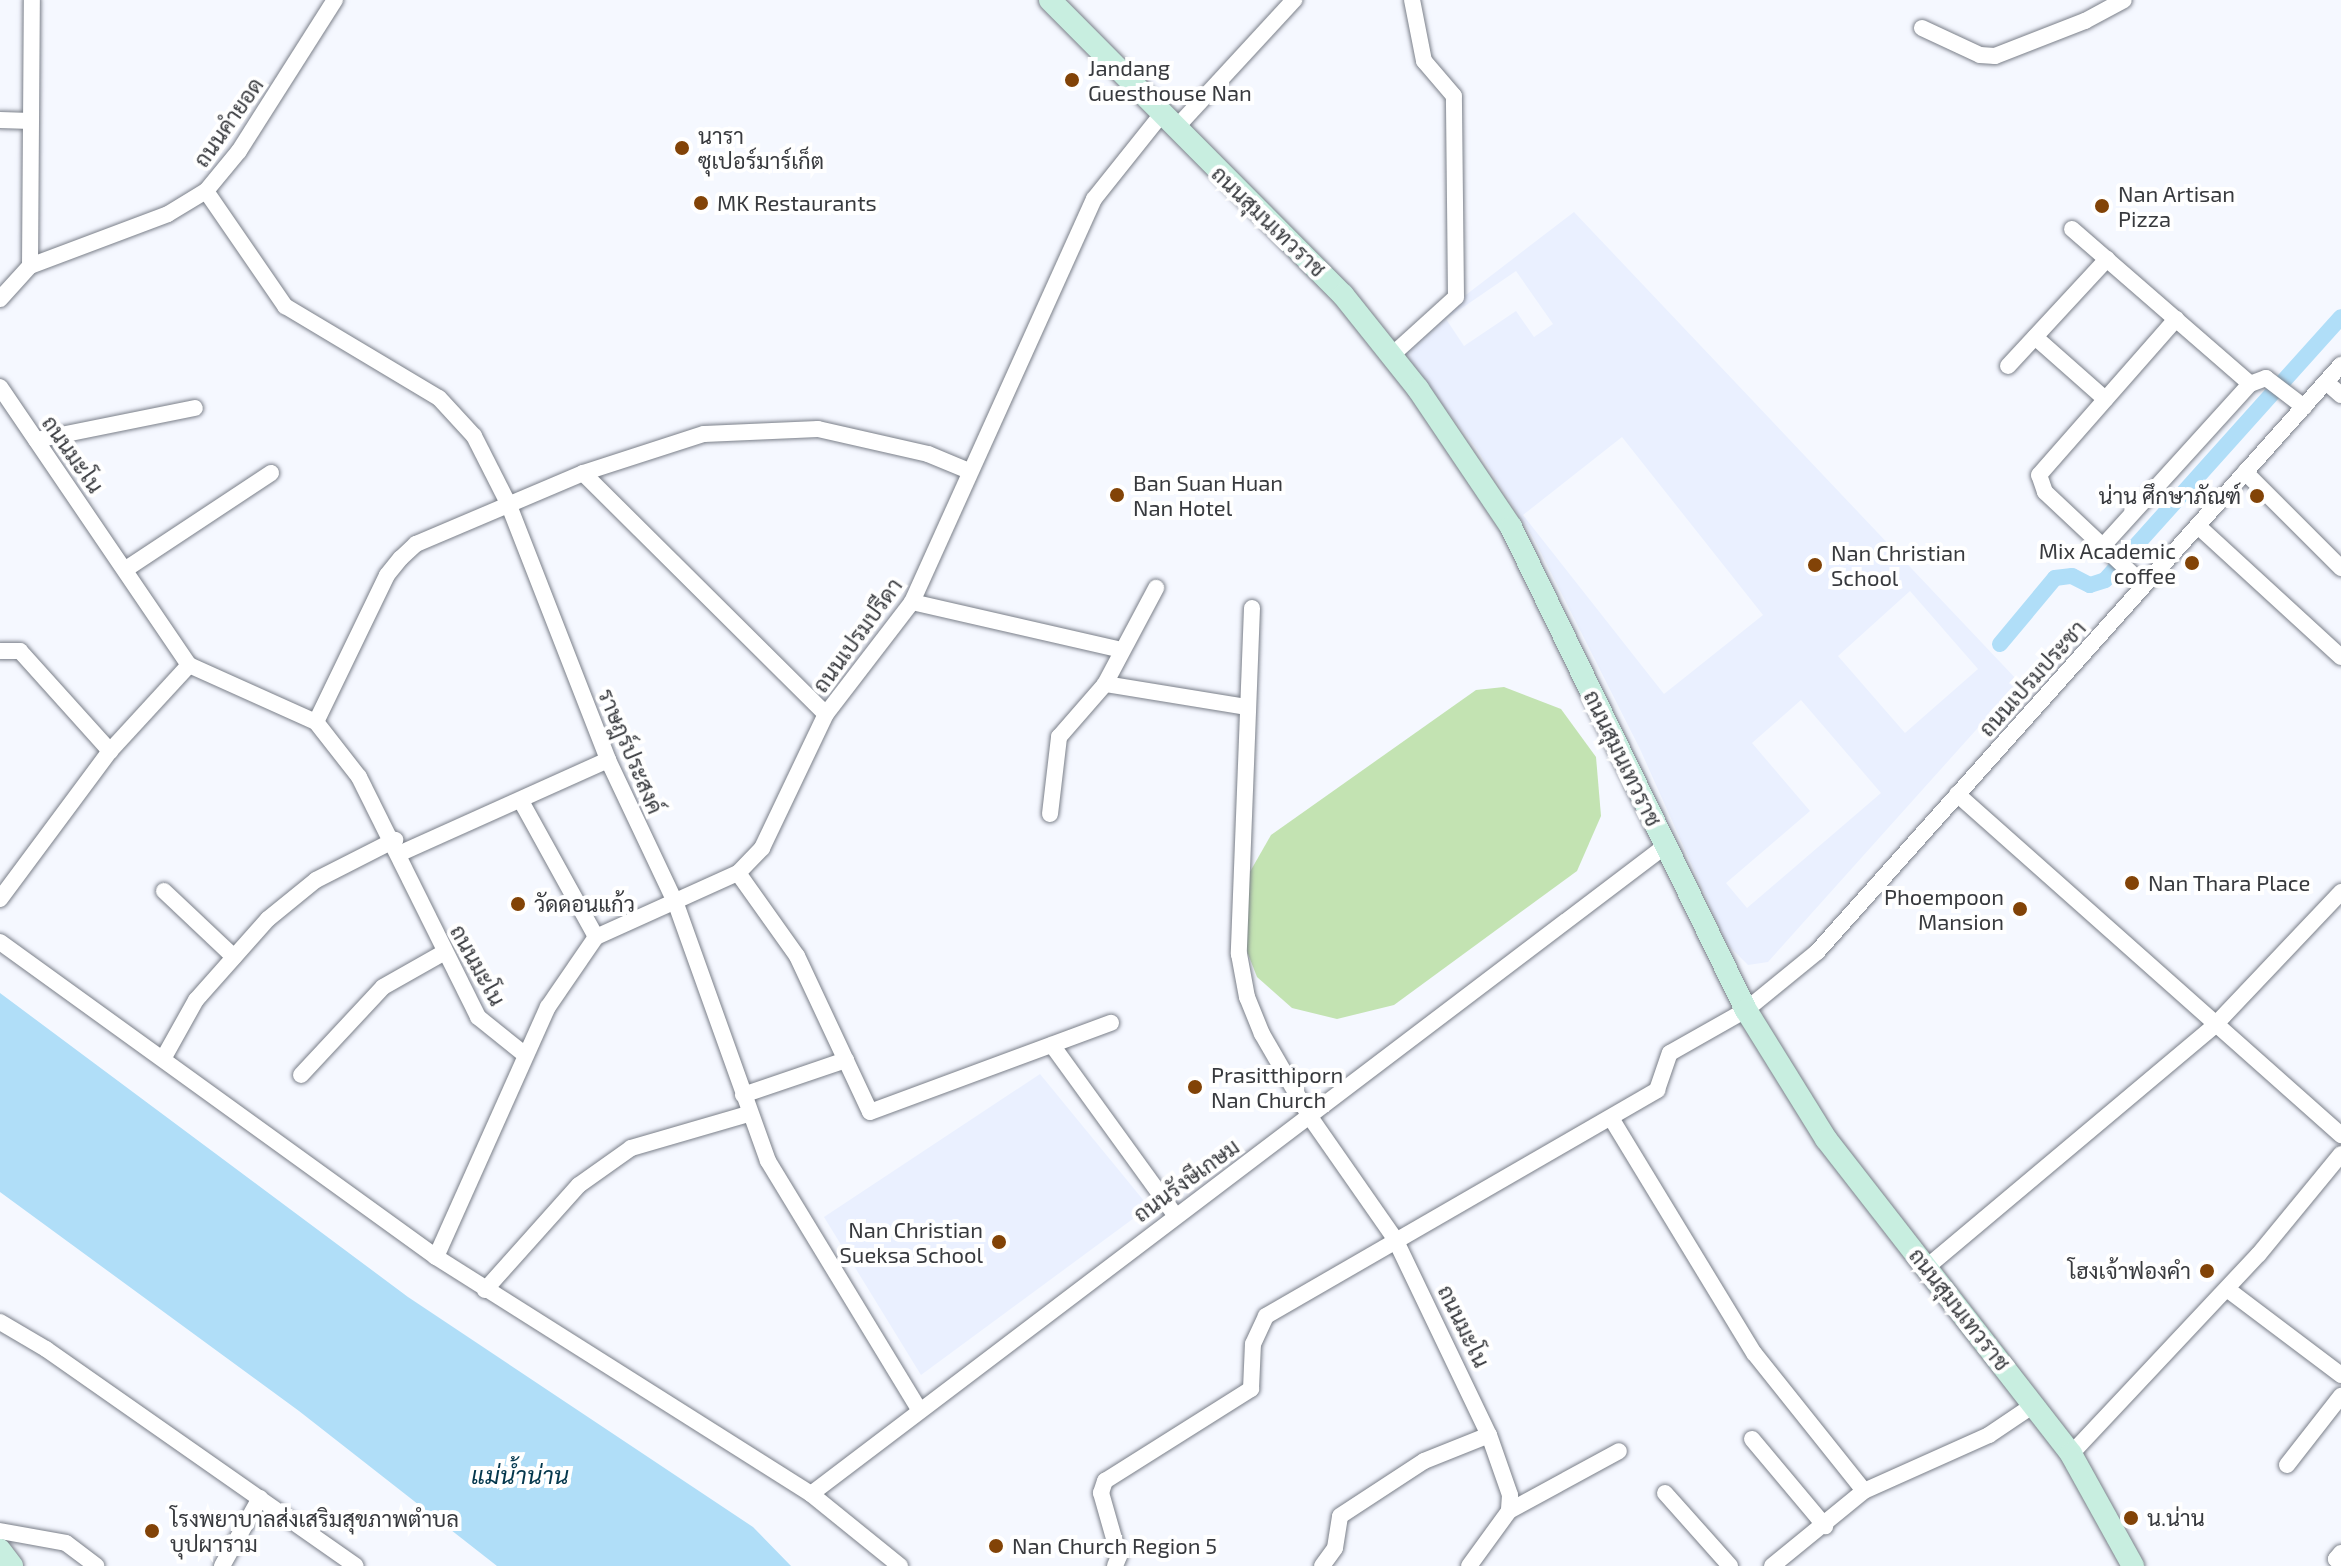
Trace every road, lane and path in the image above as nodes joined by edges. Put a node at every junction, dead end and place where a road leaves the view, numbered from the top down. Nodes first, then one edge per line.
1 (32, 0) edge
2 (335, 0) edge
3 (1050, 0) edge
4 (1294, 0) edge
5 (1412, 0) edge
6 (2124, 0) edge
7 (1922, 28) dead end
8 (0, 120) edge
9 (31, 121) junction
10 (1168, 122) junction
11 (206, 191) junction
12 (2072, 229) dead end
13 (2107, 259) junction
14 (30, 266) junction
15 (0, 299) edge
16 (2176, 319) junction
17 (2035, 337) junction
18 (1392, 355) junction
19 (2341, 365) edge
20 (2008, 366) dead end
21 (2258, 381) junction
22 (2326, 382) junction
23 (0, 387) edge
24 (2341, 395) edge
25 (2105, 399) junction
26 (2304, 407) junction
27 (195, 408) dead end
28 (36, 440) junction
29 (969, 471) junction
30 (2245, 472) junction
31 (271, 473) dead end
32 (583, 473) junction
33 (508, 503) junction
34 (2198, 526) junction
35 (2102, 547) junction
36 (2341, 568) edge
37 (126, 569) junction
38 (2144, 585) junction
39 (1156, 588) dead end
40 (912, 602) junction
41 (1252, 608) dead end
42 (1121, 650) junction
43 (0, 651) edge
44 (2341, 657) edge
45 (189, 665) junction
46 (1105, 684) junction
47 (1247, 707) junction
48 (826, 714) junction
49 (316, 722) junction
50 (110, 751) junction
51 (608, 760) junction
52 (1957, 794) junction
53 (521, 801) junction
54 (1050, 814) dead end
55 (1665, 846) junction
56 (398, 847) junction
57 (738, 873) junction
58 (164, 891) dead end
59 (2341, 892) edge
60 (0, 899) edge
61 (676, 904) junction
62 (596, 937) junction
63 (0, 942) edge
64 (443, 953) junction
65 (234, 957) junction
66 (1746, 1010) junction
67 (1111, 1023) dead end
68 (2214, 1026) junction
69 (1052, 1045) junction
70 (524, 1054) junction
71 (163, 1059) junction
72 (846, 1060) junction
73 (301, 1075) dead end
74 (743, 1095) junction
75 (748, 1114) junction
76 (1310, 1117) junction
77 (1611, 1118) junction
78 (2341, 1135) edge
79 (2341, 1154) edge
80 (1175, 1215) junction
81 (1395, 1239) junction
82 (436, 1257) junction
83 (1927, 1267) junction
84 (2227, 1289) junction
85 (485, 1290) junction
86 (0, 1322) edge
87 (2341, 1375) edge
88 (2341, 1396) edge
89 (2035, 1404) junction
90 (919, 1409) junction
91 (1489, 1435) junction
92 (1752, 1439) dead end
93 (1619, 1451) dead end
94 (2071, 1454) junction
95 (2287, 1465) dead end
96 (1864, 1491) junction
97 (1665, 1493) dead end
98 (811, 1494) junction
99 (260, 1498) junction
100 (1509, 1511) junction
101 (1825, 1526) junction
102 (0, 1531) edge
103 (0, 1550) edge
104 (2341, 1553) edge
105 (2341, 1563) edge
106 (12, 1566) edge
107 (96, 1566) edge
108 (222, 1566) edge
109 (356, 1566) edge
110 (900, 1566) edge
111 (1115, 1566) edge
112 (1322, 1566) edge
113 (1469, 1566) edge
114 (1730, 1566) edge
115 (1772, 1566) edge
116 (2133, 1566) edge

1 - 9 street
2 - 11 street, ถนนคำยอด
3 - 10 street, ถนนสุมนเทวราช
4 - 10 street, ถนนเปรมปรีดา
5 - 18 street
6 - 7 street
8 - 9 street
9 - 14 street
10 - 18 street, ถนนสุมนเทวราช
10 - 29 street, ถนนเปรมปรีดา
11 - 14 street, ถนนคำยอด
11 - 33 street, ราษฎร์ประสงค์
12 - 13 street
13 - 16 street
13 - 17 street
14 - 15 street, ถนนคำยอด
16 - 21 street
16 - 25 street
17 - 20 street
17 - 25 street
18 - 55 street, ถนนสุมนเทวราช
19 - 22 street, ถนนเปรมประชา
21 - 26 street
21 - 35 street
22 - 24 street
22 - 26 street, ถนนเปรมประชา
23 - 28 street, ถนนมะโน
25 - 35 street
26 - 30 street, ถนนเปรมประชา
27 - 28 street
28 - 37 street, ถนนมะโน
29 - 32 street
29 - 40 street, ถนนเปรมปรีดา
30 - 34 street, ถนนเปรมประชา
30 - 36 street
31 - 37 street
32 - 33 street
32 - 48 street
33 - 49 street
33 - 51 street, ราษฎร์ประสงค์
34 - 38 street, ถนนเปรมประชา
34 - 44 street
35 - 38 street
37 - 45 street, ถนนมะโน
38 - 52 street, ถนนเปรมประชา
39 - 42 street
40 - 42 street
40 - 48 street, ถนนเปรมปรีดา
41 - 47 street, ถนนมะโน
42 - 46 street
43 - 50 street
45 - 49 street, ถนนมะโน
45 - 50 street
46 - 47 street
46 - 54 street
47 - 76 street, ถนนมะโน
48 - 57 street, ถนนเปรมปรีดา
49 - 56 street, ถนนมะโน
50 - 60 street
51 - 53 street
51 - 61 street, ราษฎร์ประสงค์
52 - 66 street, ถนนเปรมประชา
52 - 68 street
53 - 56 street
53 - 62 street
55 - 66 street, ถนนสุมนเทวราช
55 - 76 street, ถนนรังษีเกษม
56 - 64 street, ถนนมะโน
56 - 65 street
57 - 61 street, ถนนเปรมปรีดา
57 - 72 street
58 - 65 street
59 - 68 street
61 - 62 street, ถนนเปรมปรีดา
61 - 74 street, ราษฎร์ประสงค์
62 - 70 street, ถนนเปรมปรีดา
63 - 71 street
64 - 70 street, ถนนมะโน
64 - 73 street
65 - 71 street
66 - 77 street, ถนนเปรมประชา
66 - 83 street, ถนนสุมนเทวราช
67 - 69 street
68 - 78 street
68 - 83 street
69 - 72 street
69 - 80 street
70 - 82 street
71 - 82 street
72 - 74 street
74 - 75 street, ราษฎร์ประสงค์
75 - 85 street
75 - 90 street, ราษฎร์ประสงค์
76 - 80 street, ถนนรังษีเกษม
76 - 81 street, ถนนมะโน
77 - 81 street, ถนนเปรมประชา
77 - 96 street
79 - 84 street
80 - 90 street, ถนนรังษีเกษม
81 - 91 street, ถนนมะโน
81 - 111 street, ถนนเปรมประชา
82 - 85 street
83 - 89 street, ถนนสุมนเทวราช
84 - 87 street
84 - 94 street
85 - 98 street
86 - 99 street
88 - 95 street
89 - 94 street, ถนนสุมนเทวราช
89 - 96 street
90 - 98 street, ถนนรังษีเกษม
91 - 100 street, ถนนมะโน
91 - 112 street
92 - 101 street
93 - 100 street
94 - 116 street, ถนนสุมนเทวราช
96 - 101 street
97 - 114 street
98 - 110 street
99 - 108 street
99 - 109 street
100 - 113 street
101 - 115 street
102 - 107 street
103 - 106 street
104 - 105 street

